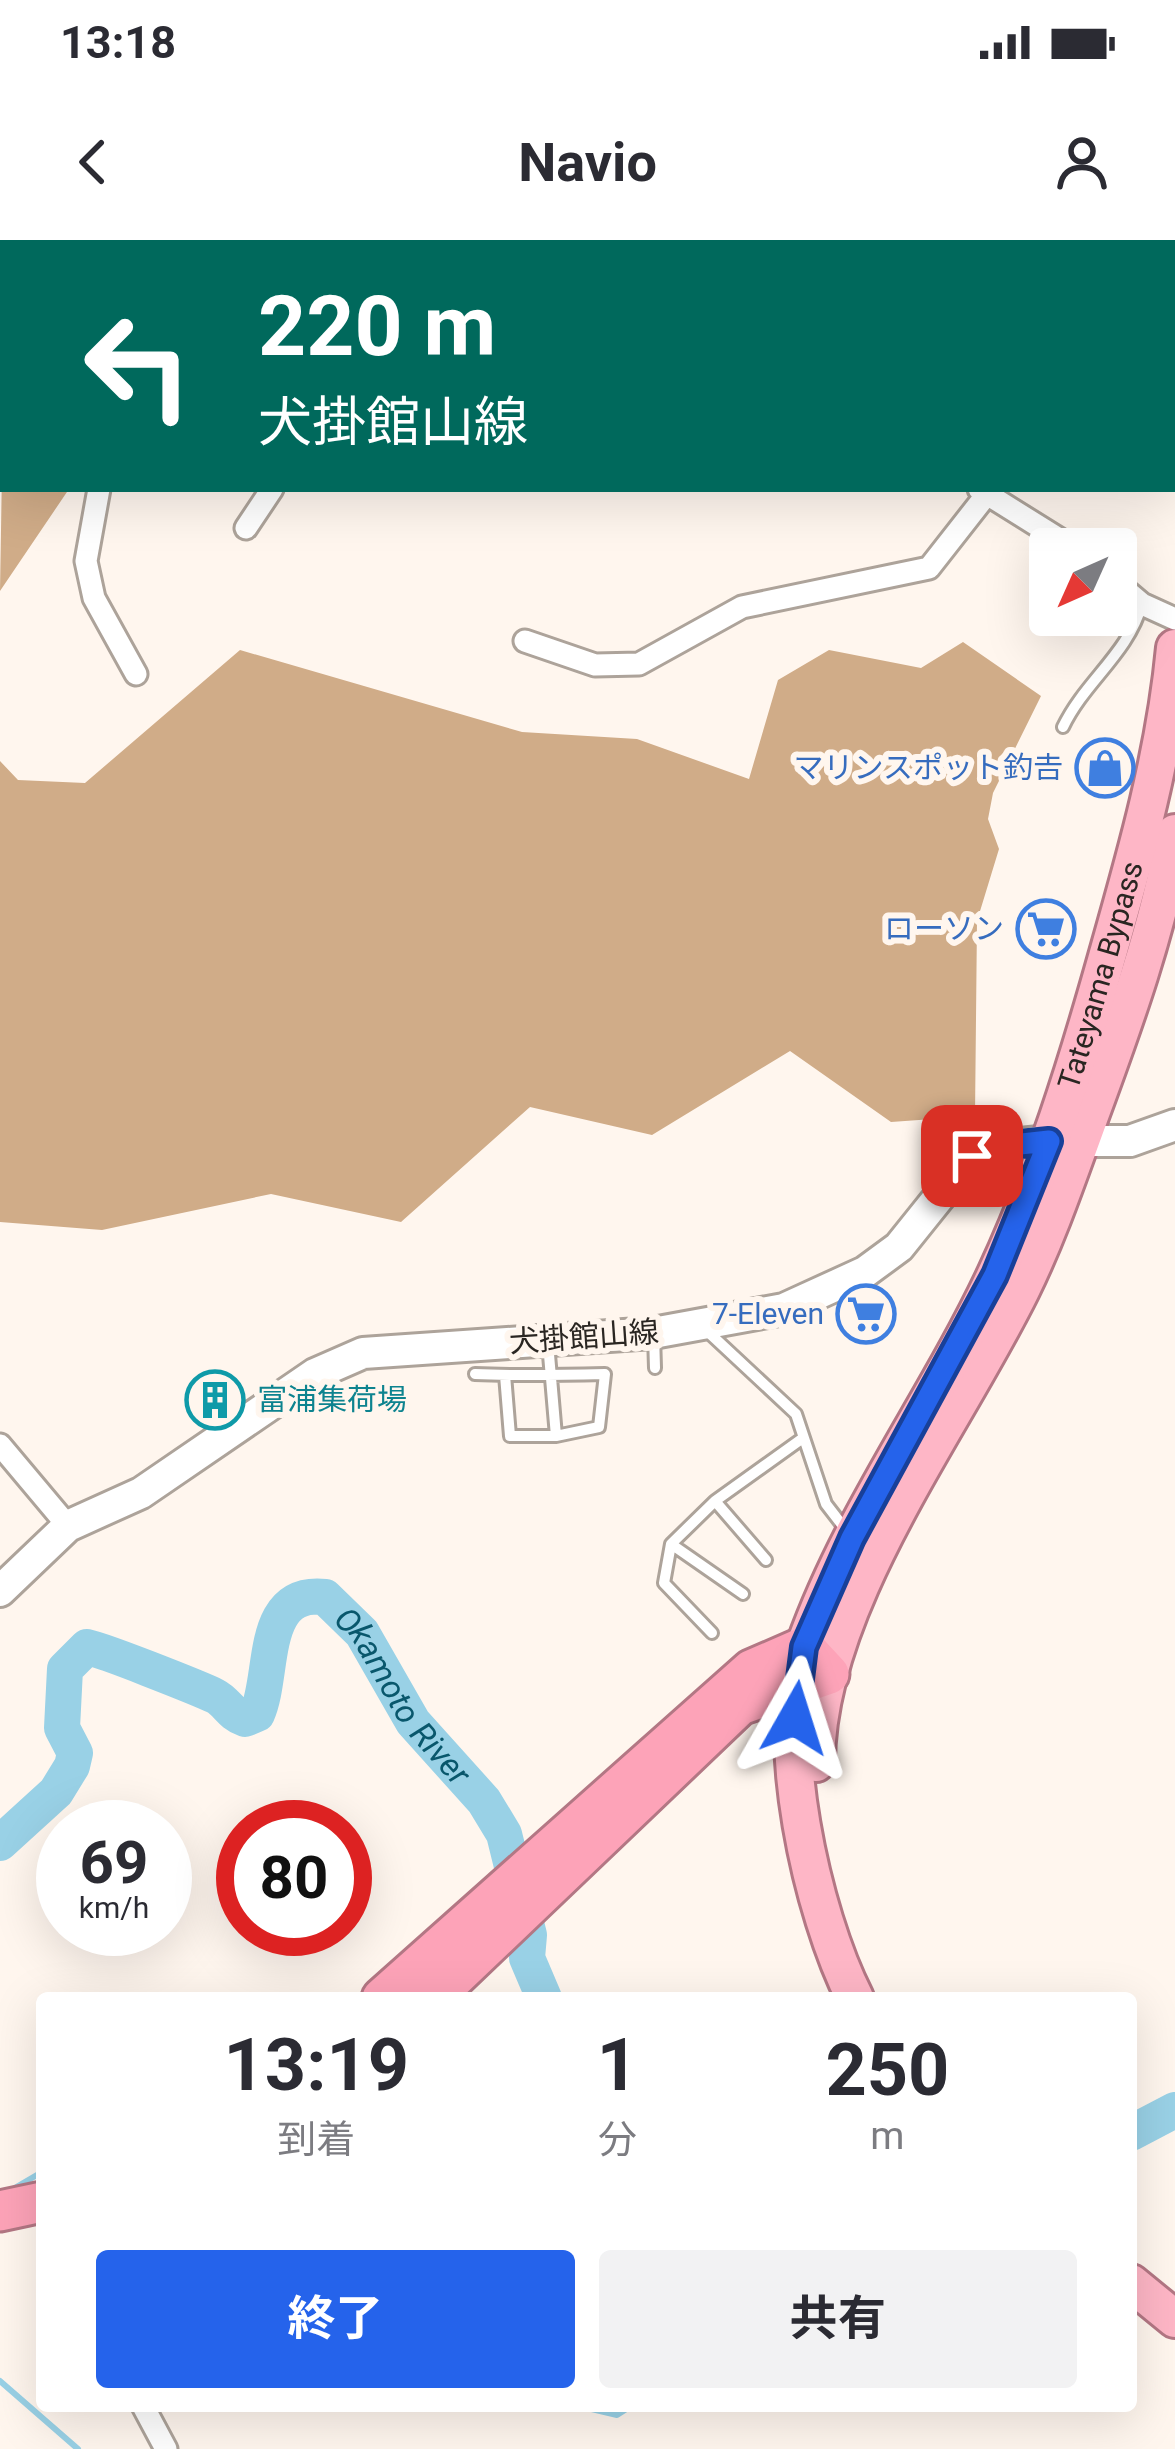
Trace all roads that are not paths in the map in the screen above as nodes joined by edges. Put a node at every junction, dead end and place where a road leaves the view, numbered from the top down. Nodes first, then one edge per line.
1 (98, 492) edge
2 (270, 492) edge
3 (982, 492) edge
4 (985, 492) edge
5 (246, 528) dead end
6 (1042, 528) edge
7 (1137, 600) edge
8 (1142, 604) junction
9 (1175, 619) edge
10 (525, 640) dead end
11 (1175, 647) edge
12 (136, 674) dead end
13 (1063, 727) dead end
14 (1175, 833) edge
15 (1175, 1125) edge
16 (1065, 1142) junction
17 (702, 1328) junction
18 (653, 1334) junction
19 (548, 1340) junction
20 (656, 1368) dead end
21 (475, 1374) dead end
22 (505, 1375) junction
23 (550, 1375) junction
24 (556, 1436) junction
25 (803, 1438) junction
26 (0, 1445) edge
27 (715, 1501) junction
28 (68, 1526) junction
29 (852, 1538) junction
30 (671, 1544) junction
31 (766, 1560) dead end
32 (0, 1591) edge
33 (743, 1594) dead end
34 (712, 1633) dead end
35 (809, 1670) junction
36 (479, 1937) junction
37 (392, 1992) edge
38 (438, 1992) edge
39 (853, 1992) edge
40 (36, 2203) edge
41 (0, 2212) edge
42 (1137, 2288) edge
43 (1175, 2320) edge
44 (146, 2412) edge
45 (166, 2449) edge

1 - 12 street
2 - 5 street
3 - 10 street
4 - 6 street
7 - 8 street
8 - 9 street
8 - 13 lane
11 - 16 highway, Tateyama Bypass
14 - 16 highway, Tateyama Bypass
15 - 16 main road, 犬掛館山線
16 - 17 main road, 犬掛館山線
16 - 29 highway, Tateyama Bypass
16 - 35 highway, Tateyama Bypass
17 - 18 main road, 犬掛館山線
17 - 25 lane
18 - 19 main road, 犬掛館山線
18 - 20 lane
19 - 23 lane
19 - 28 main road, 犬掛館山線
21 - 22 lane
22 - 23 lane
22 - 24 lane
23 - 24 lane
23 - 24 lane
25 - 27 lane
25 - 29 lane
26 - 28 street
27 - 30 lane
27 - 31 lane
28 - 32 main road, 犬掛館山線
29 - 35 highway, Tateyama Bypass
30 - 33 lane
30 - 34 lane
35 - 36 highway
35 - 39 highway, Tateyama Bypass
36 - 37 highway
36 - 38 highway
40 - 41 highway
42 - 43 highway
44 - 45 street

